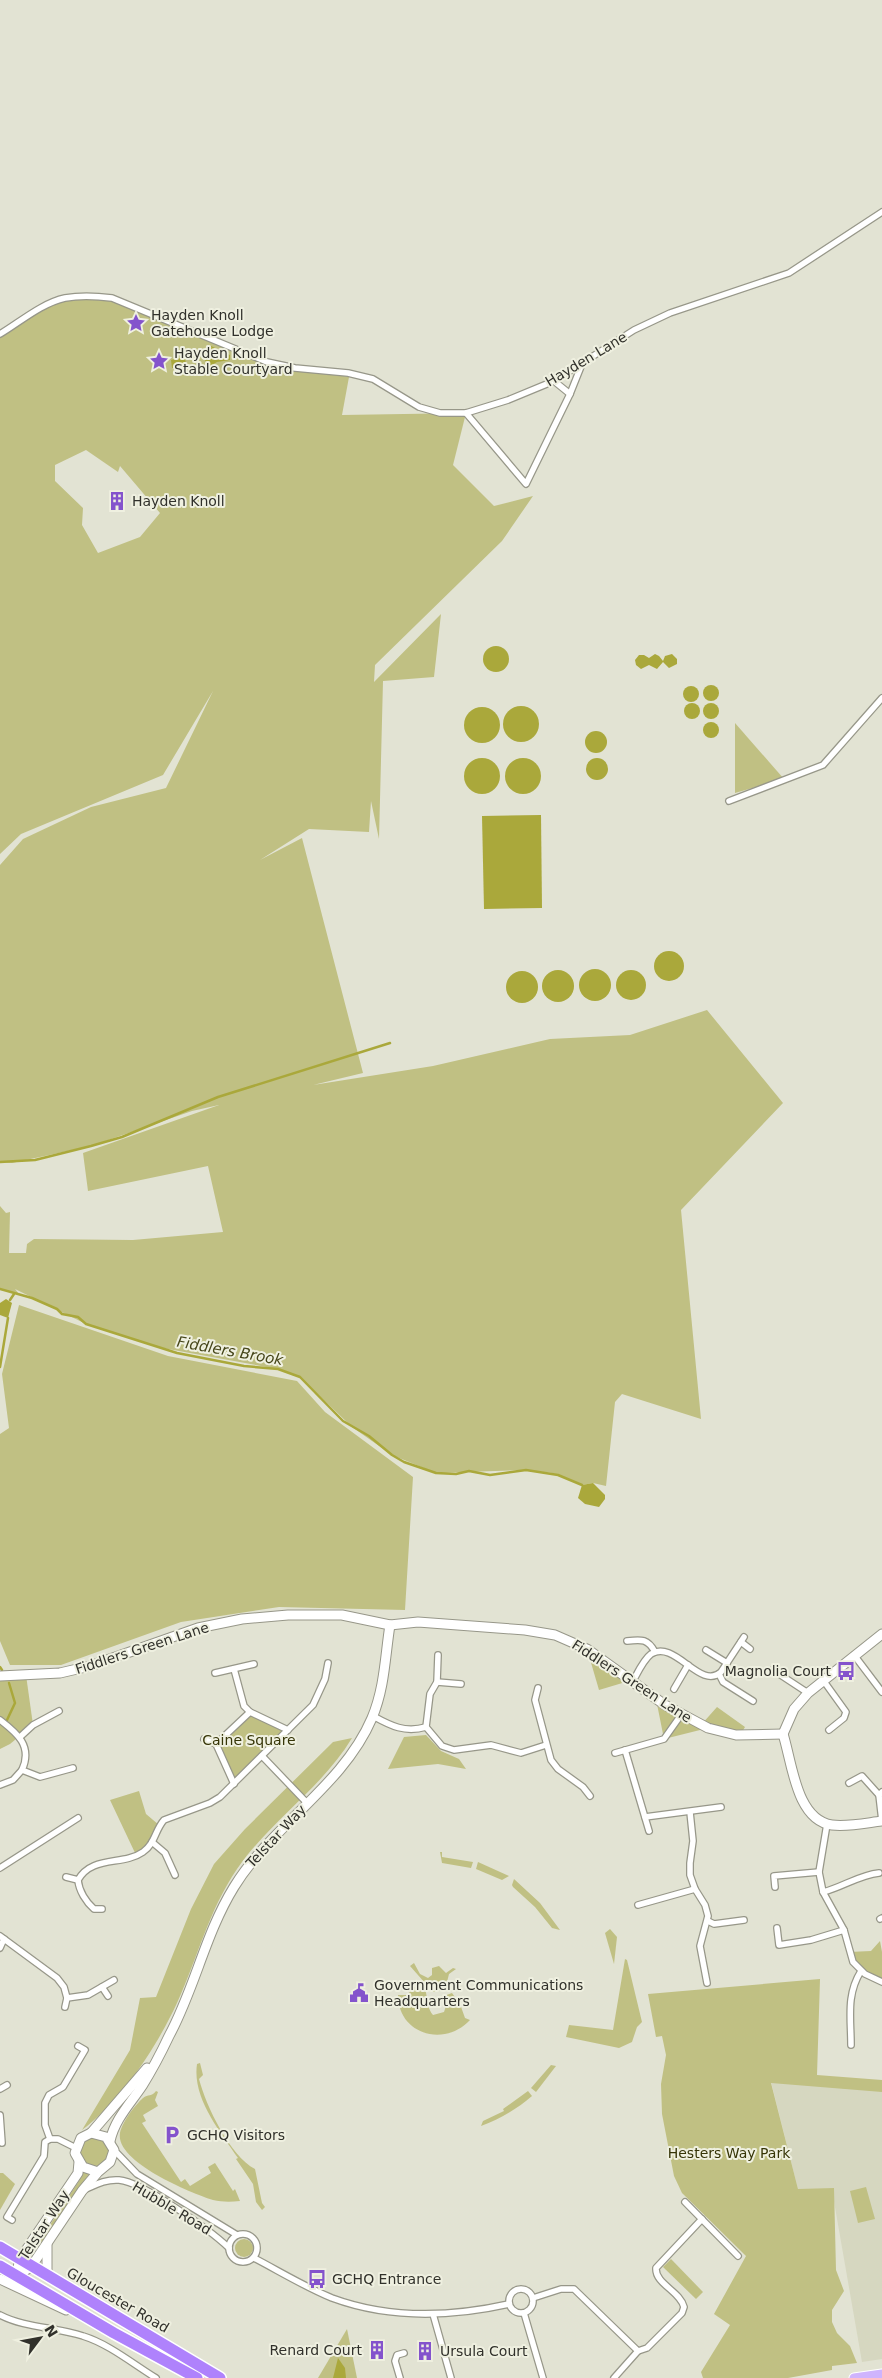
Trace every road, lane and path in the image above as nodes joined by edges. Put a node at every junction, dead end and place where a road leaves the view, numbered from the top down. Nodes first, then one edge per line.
1 (882, 212) edge
2 (0, 334) edge
3 (582, 363) junction
4 (554, 381) junction
5 (570, 394) junction
6 (466, 413) junction
7 (882, 698) edge
8 (729, 801) dead end
9 (390, 1625) junction
10 (882, 1634) edge
11 (627, 1640) dead end
12 (750, 1649) dead end
13 (706, 1650) dead end
14 (655, 1652) junction
15 (438, 1655) dead end
16 (854, 1655) junction
17 (328, 1663) dead end
18 (727, 1663) junction
19 (254, 1664) dead end
20 (688, 1665) junction
21 (234, 1668) junction
22 (773, 1670) dead end
23 (215, 1673) dead end
24 (719, 1674) junction
25 (0, 1676) edge
26 (823, 1680) junction
27 (437, 1682) junction
28 (632, 1683) junction
29 (460, 1684) dead end
30 (538, 1688) dead end
31 (674, 1690) dead end
32 (882, 1692) edge
33 (808, 1693) junction
34 (753, 1700) dead end
35 (250, 1712) junction
36 (681, 1715) junction
37 (55, 1716) dead end
38 (372, 1716) junction
39 (0, 1720) edge
40 (426, 1727) junction
41 (288, 1730) junction
42 (829, 1730) dead end
43 (783, 1734) junction
44 (20, 1737) junction
45 (204, 1740) dead end
46 (216, 1744) junction
47 (546, 1746) junction
48 (625, 1750) junction
49 (615, 1753) dead end
50 (262, 1756) junction
51 (74, 1768) dead end
52 (22, 1770) junction
53 (64, 1772) junction
54 (67, 1780) dead end
55 (849, 1783) dead end
56 (234, 1784) junction
57 (0, 1785) edge
58 (880, 1794) edge
59 (590, 1796) dead end
60 (307, 1803) junction
61 (721, 1807) dead end
62 (690, 1812) junction
63 (645, 1817) junction
64 (78, 1818) dead end
65 (882, 1821) edge
66 (827, 1824) junction
67 (649, 1831) dead end
68 (152, 1842) junction
69 (0, 1868) edge
70 (819, 1872) junction
71 (879, 1873) dead end
72 (175, 1875) dead end
73 (66, 1878) dead end
74 (78, 1880) junction
75 (775, 1887) dead end
76 (695, 1889) junction
77 (824, 1892) junction
78 (638, 1906) dead end
79 (102, 1909) dead end
80 (744, 1920) dead end
81 (708, 1921) junction
82 (777, 1928) dead end
83 (844, 1930) junction
84 (2, 1937) edge
85 (0, 1948) edge
86 (861, 1970) junction
87 (114, 1980) dead end
88 (882, 1982) edge
89 (707, 1983) dead end
90 (102, 1987) junction
91 (108, 1996) dead end
92 (67, 1998) junction
93 (65, 2006) dead end
94 (851, 2045) dead end
95 (78, 2046) dead end
96 (160, 2053) junction
97 (7, 2085) dead end
98 (0, 2089) edge
99 (0, 2115) edge
100 (91, 2133) junction
101 (50, 2139) junction
102 (110, 2141) junction
103 (2, 2143) dead end
104 (76, 2148) junction
105 (114, 2150) junction
106 (79, 2162) junction
107 (98, 2172) junction
108 (82, 2191) junction
109 (685, 2202) dead end
110 (702, 2219) junction
111 (12, 2220) dead end
112 (237, 2235) junction
113 (47, 2243) junction
114 (0, 2247) edge
115 (229, 2248) junction
116 (738, 2256) dead end
117 (254, 2258) junction
118 (20, 2259) junction
119 (0, 2266) edge
120 (31, 2267) junction
121 (0, 2274) edge
122 (47, 2276) junction
123 (8, 2279) edge
124 (532, 2298) junction
125 (509, 2304) junction
126 (524, 2313) junction
127 (433, 2314) junction
128 (0, 2315) edge
129 (638, 2351) junction
130 (404, 2353) dead end
131 (882, 2374) edge
132 (156, 2378) edge
133 (197, 2378) edge
134 (220, 2378) edge
135 (400, 2378) edge
136 (451, 2378) edge
137 (543, 2378) edge
138 (614, 2378) edge
139 (854, 2378) edge

1 - 3 street, Hayden Lane
2 - 6 street, Hayden Lane
3 - 4 street, Hayden Lane
3 - 5 street
4 - 5 street
4 - 6 street, Hayden Lane
5 - 6 street
7 - 8 street
9 - 25 street, Fiddlers Green Lane
9 - 28 street, Fiddlers Green Lane
9 - 38 street, Telstar Way
10 - 16 street
11 - 14 street
12 - 18 street
13 - 18 street
14 - 20 street
14 - 28 street
15 - 27 street
16 - 26 street
16 - 32 street
17 - 41 street
18 - 24 street
19 - 21 street
20 - 24 street
20 - 31 street
21 - 23 street
21 - 35 street
22 - 33 street
24 - 34 street
26 - 33 street
26 - 42 street
27 - 29 street
27 - 40 street
28 - 36 street, Fiddlers Green Lane
30 - 47 street
33 - 43 street
35 - 41 street
35 - 46 street
36 - 43 street, Fiddlers Green Lane
36 - 48 street
37 - 44 street
38 - 40 street
38 - 60 street, Telstar Way
39 - 44 street
40 - 47 street
41 - 50 street
43 - 66 street
44 - 52 street
45 - 46 street
46 - 56 street
47 - 59 street
48 - 49 street
48 - 63 street
50 - 56 street
50 - 60 street
51 - 53 street
52 - 53 street
52 - 57 street
53 - 54 street
55 - 58 street
56 - 68 street
58 - 65 street
60 - 96 street, Telstar Way
61 - 62 street
62 - 63 street
62 - 76 street
63 - 67 street
64 - 69 street
65 - 66 street
66 - 70 street
68 - 72 street
68 - 74 street
70 - 75 street
70 - 77 street
71 - 77 street
73 - 74 street
74 - 79 street
76 - 78 street
76 - 81 street
77 - 83 street
80 - 81 street
81 - 89 street
82 - 83 street
83 - 86 street
84 - 85 street
84 - 92 street
86 - 88 street
86 - 94 street
87 - 90 street
90 - 91 street
90 - 92 street
92 - 93 street
95 - 101 street
96 - 100 street, Telstar Way
96 - 102 street, Telstar Way
97 - 98 street
99 - 103 street
100 - 102 street
100 - 104 street
101 - 104 street
101 - 111 street
102 - 105 street
104 - 106 street
105 - 107 street
105 - 112 street, Hubble Road
106 - 107 street
106 - 118 street, Telstar Way
107 - 108 street, Telstar Way
108 - 113 street, Telstar Way
108 - 115 street, Hubble Road
109 - 110 street
110 - 116 street
110 - 129 street
112 - 115 street
112 - 117 street
113 - 120 street, Telstar Way
113 - 122 street
114 - 118 highway, Gloucester Road
115 - 117 street
117 - 127 street
118 - 120 highway, Gloucester Road
118 - 123 street, Telstar Way
119 - 123 highway
120 - 122 highway, Gloucester Road
120 - 123 street, Telstar Way
121 - 123 street
122 - 134 highway, Gloucester Road
123 - 133 highway
124 - 125 street
124 - 126 street
124 - 129 street
125 - 126 street
125 - 127 street
126 - 137 street
127 - 136 street
128 - 132 street
129 - 138 street
130 - 135 street
131 - 139 main road

